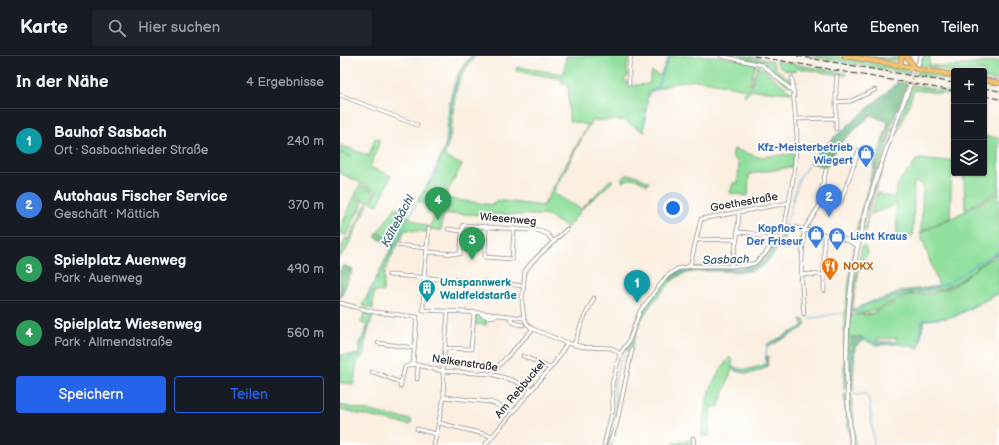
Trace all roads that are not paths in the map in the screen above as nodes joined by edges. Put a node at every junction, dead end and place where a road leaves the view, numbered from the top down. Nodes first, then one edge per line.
1 (631, 56) edge
2 (721, 56) edge
3 (845, 56) edge
4 (905, 56) edge
5 (921, 56) edge
6 (918, 64) tunnel mouth
7 (902, 66) junction
8 (915, 68) junction
9 (951, 74) edge
10 (837, 76) dead end
11 (792, 78) dead end
12 (987, 81) edge
13 (999, 83) edge
14 (630, 84) dead end
15 (910, 85) tunnel mouth
16 (875, 90) dead end
17 (794, 92) junction
18 (340, 95) edge
19 (836, 102) junction
20 (836, 118) junction
21 (796, 119) junction
22 (417, 125) dead end
23 (836, 129) dead end
24 (859, 150) dead end
25 (826, 170) dead end
26 (789, 203) junction
27 (820, 205) junction
28 (740, 212) junction
29 (486, 226) junction
30 (787, 226) junction
31 (429, 228) dead end
32 (514, 228) junction
33 (448, 229) dead end
34 (567, 229) dead end
35 (804, 230) junction
36 (461, 231) junction
37 (738, 232) junction
38 (824, 235) junction
39 (737, 239) junction
40 (696, 240) junction
41 (846, 240) junction
42 (859, 240) junction
43 (554, 242) junction
44 (774, 242) junction
45 (397, 246) dead end
46 (858, 246) junction
47 (427, 250) junction
48 (731, 265) junction
49 (690, 266) junction
50 (801, 274) junction
51 (824, 275) junction
52 (389, 276) dead end
53 (424, 277) junction
54 (522, 286) junction
55 (824, 291) dead end
56 (594, 298) dead end
57 (340, 303) edge
58 (423, 310) junction
59 (448, 312) junction
60 (474, 314) junction
61 (804, 314) dead end
62 (417, 317) junction
63 (509, 317) junction
64 (524, 318) junction
65 (523, 325) dead end
66 (533, 329) junction
67 (378, 343) dead end
68 (566, 343) junction
69 (574, 345) junction
70 (415, 348) junction
71 (445, 348) junction
72 (632, 350) dead end
73 (620, 354) junction
74 (523, 356) dead end
75 (413, 364) junction
76 (418, 365) junction
77 (550, 368) junction
78 (443, 371) junction
79 (372, 372) dead end
80 (491, 374) junction
81 (417, 379) dead end
82 (402, 382) junction
83 (400, 387) dead end
84 (531, 389) junction
85 (444, 398) junction
86 (514, 412) junction
87 (439, 423) junction
88 (417, 429) dead end
89 (436, 434) junction
90 (492, 436) junction
91 (692, 438) dead end
92 (434, 445) edge
93 (485, 445) edge
94 (604, 445) edge
95 (609, 445) edge
96 (694, 445) edge
97 (852, 445) edge

1 - 14 street
2 - 17 street
3 - 7 main road
4 - 7 main road
4 - 8 main road
5 - 6 street
7 - 8 main road
8 - 9 main road, bridge
10 - 19 street
11 - 17 street
12 - 13 main road
15 - 42 street
16 - 19 street
17 - 21 street
18 - 22 street
19 - 20 street
20 - 21 street
20 - 23 street
21 - 26 street
24 - 27 street
25 - 27 street
26 - 28 street, Goethestraße
26 - 30 street
27 - 35 street
28 - 37 street
28 - 40 street, Goethestraße
29 - 32 street, Wiesenweg
29 - 32 street
29 - 36 street, Wiesenweg
30 - 35 street
30 - 44 street
31 - 47 street
32 - 43 street, Wiesenweg
33 - 36 street, Wiesenweg
34 - 43 street
35 - 38 street
35 - 50 street
36 - 47 street
37 - 39 street
37 - 44 street
38 - 41 street
38 - 51 street
39 - 40 street
39 - 48 street
40 - 49 street
41 - 42 street
41 - 46 street
42 - 46 street
43 - 54 street
44 - 48 street
45 - 47 street
46 - 97 street
47 - 53 street
48 - 49 street
49 - 73 street
50 - 51 street
50 - 61 street
51 - 55 street
52 - 53 street
53 - 54 street
53 - 58 street
54 - 64 street
56 - 69 street
57 - 62 street
58 - 59 street
58 - 62 street
59 - 60 street
59 - 71 street
60 - 63 street
60 - 71 street
62 - 70 street
63 - 64 street
63 - 65 street
64 - 66 street
66 - 68 street
66 - 80 street
67 - 70 street
68 - 69 street
68 - 77 street, Am Rebbuckel
69 - 73 street
70 - 75 street
71 - 78 street
72 - 95 street
73 - 94 street
74 - 77 street
75 - 76 street, Nelkenstraße
75 - 82 street
76 - 78 street, Nelkenstraße
76 - 81 street, Nelkenstraße
77 - 84 street, Am Rebbuckel
78 - 80 street, Nelkenstraße
78 - 85 street
79 - 82 street
80 - 84 street, Nelkenstraße
82 - 83 street
84 - 86 street, Am Rebbuckel
85 - 86 street
85 - 87 street
86 - 90 street, Am Rebbuckel
87 - 89 street
87 - 90 street
88 - 89 street
89 - 92 street
90 - 93 street, Am Rebbuckel
91 - 96 street

